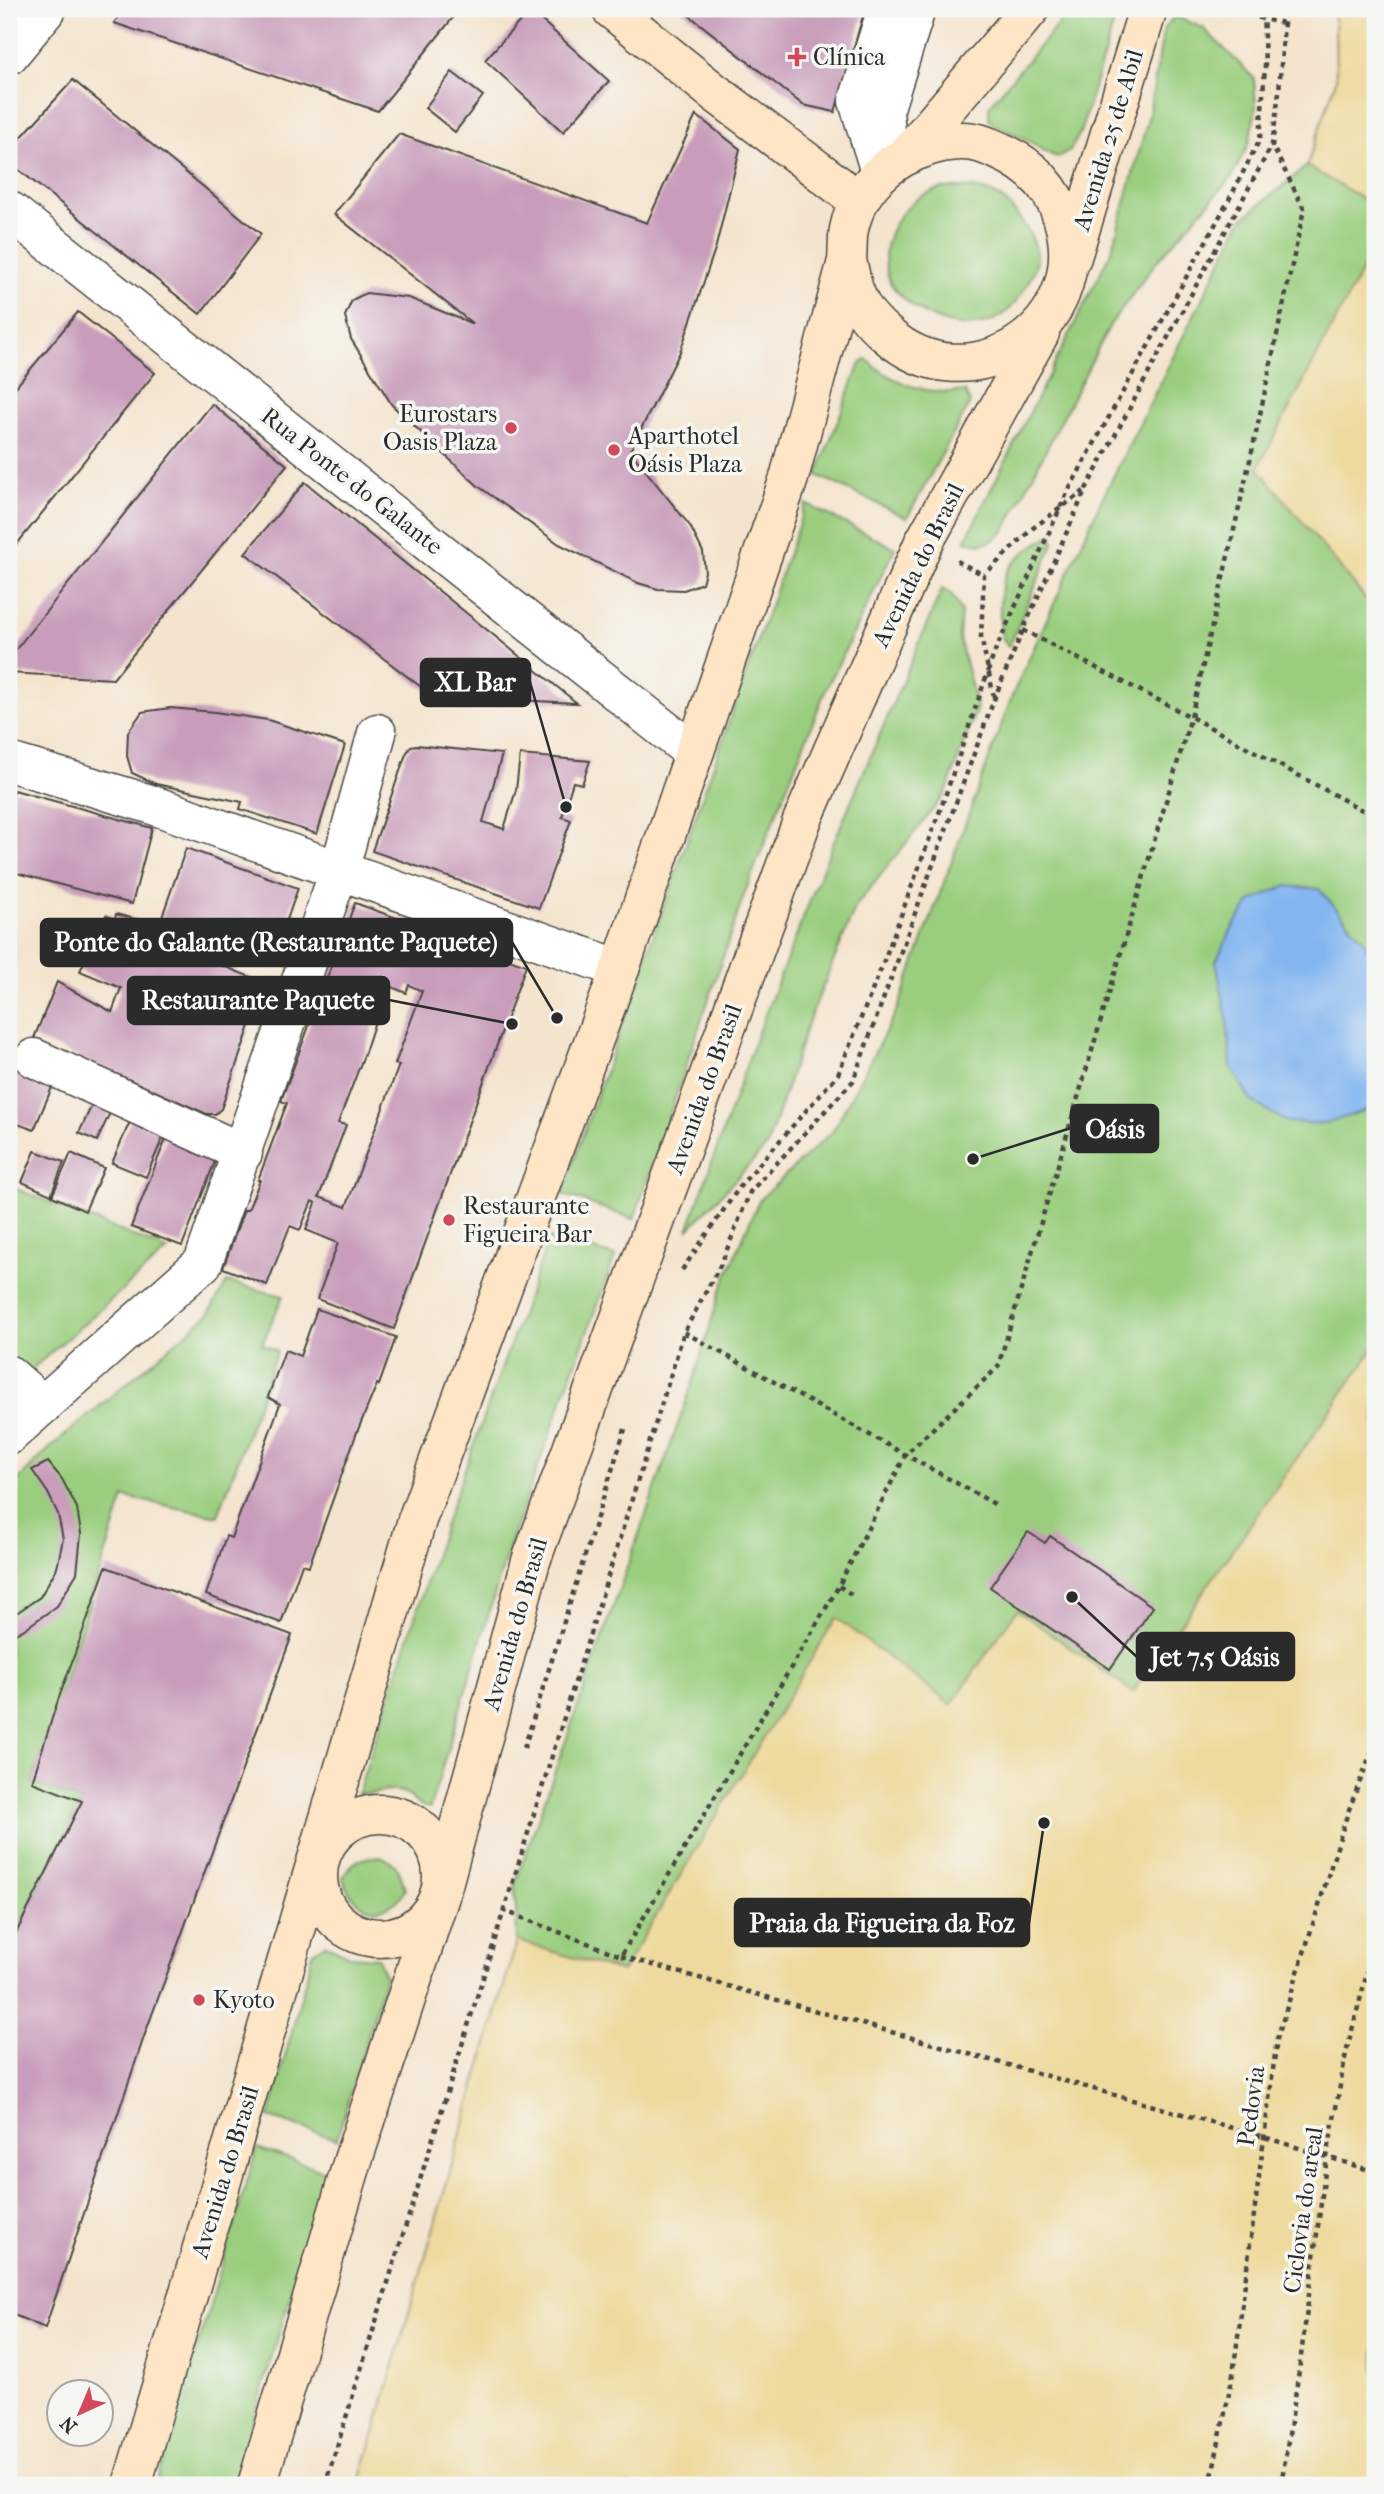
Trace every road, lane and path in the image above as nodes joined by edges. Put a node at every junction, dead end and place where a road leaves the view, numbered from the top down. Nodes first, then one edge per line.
1 (47, 9) edge
2 (887, 9) edge
3 (916, 9) edge
4 (1030, 9) edge
5 (1148, 9) edge
6 (1240, 9) edge
7 (1263, 9) edge
8 (1285, 9) edge
9 (621, 13) edge
10 (1262, 19) junction
11 (1284, 23) junction
12 (9, 55) edge
13 (1272, 145) junction
14 (884, 173) junction
15 (9, 210) edge
16 (847, 261) junction
17 (1068, 272) junction
18 (1050, 316) junction
19 (1086, 489) junction
20 (1060, 508) junction
21 (955, 560) dead end
22 (984, 575) junction
23 (1023, 630) junction
24 (988, 670) junction
25 (995, 697) junction
26 (1191, 717) junction
27 (377, 733) dead end
28 (694, 753) junction
29 (9, 762) edge
30 (1375, 817) edge
31 (339, 871) junction
32 (620, 969) junction
33 (34, 1058) dead end
34 (243, 1153) junction
35 (677, 1278) dead end
36 (684, 1332) junction
37 (9, 1375) edge
38 (43, 1405) junction
39 (9, 1435) edge
40 (905, 1454) junction
41 (998, 1506) dead end
42 (839, 1586) junction
43 (854, 1597) dead end
44 (1375, 1743) edge
45 (319, 1859) junction
46 (440, 1896) junction
47 (502, 1910) junction
48 (1375, 1943) edge
49 (621, 1956) junction
50 (1264, 2137) junction
51 (1327, 2157) junction
52 (1375, 2172) edge
53 (132, 2485) edge
54 (257, 2485) edge
55 (325, 2485) edge
56 (1210, 2485) edge
57 (1280, 2485) edge

1 - 12 street
2 - 14 street
3 - 14 street
4 - 14 main road
5 - 17 main road, Avenida 25 de Abil
6 - 10 path
7 - 10 path
8 - 11 path
9 - 14 main road
10 - 11 path
10 - 20 path
11 - 13 path
13 - 19 path
13 - 26 path
14 - 16 main road
14 - 17 main road
15 - 28 street, Rua Ponte do Galante
16 - 18 main road
16 - 28 main road, Avenida do Brasil
17 - 18 main road
18 - 46 main road, Avenida do Brasil
19 - 20 path
19 - 23 path
20 - 22 path
20 - 24 path
21 - 22 path
22 - 24 path
23 - 25 path
23 - 26 path
24 - 25 path
24 - 35 path
25 - 36 path
26 - 30 path
26 - 40 path
27 - 31 street
28 - 32 main road, Avenida do Brasil
29 - 31 street
31 - 32 street
31 - 34 street
32 - 45 main road, Avenida do Brasil
33 - 34 street
34 - 38 street
36 - 40 path
36 - 47 path
37 - 38 street
38 - 39 street
40 - 41 path
40 - 42 path
42 - 43 path
42 - 49 path
44 - 50 path, Pedovia
45 - 46 main road, Avenida do Brasil
45 - 46 main road, Avenida do Brasil
45 - 53 main road, Avenida do Brasil
46 - 54 main road, Avenida do Brasil
47 - 49 path
47 - 55 path
48 - 51 path, Ciclovia do areal
49 - 50 path
50 - 51 path
50 - 56 path, Pedovia
51 - 52 path
51 - 57 path, Ciclovia do areal

